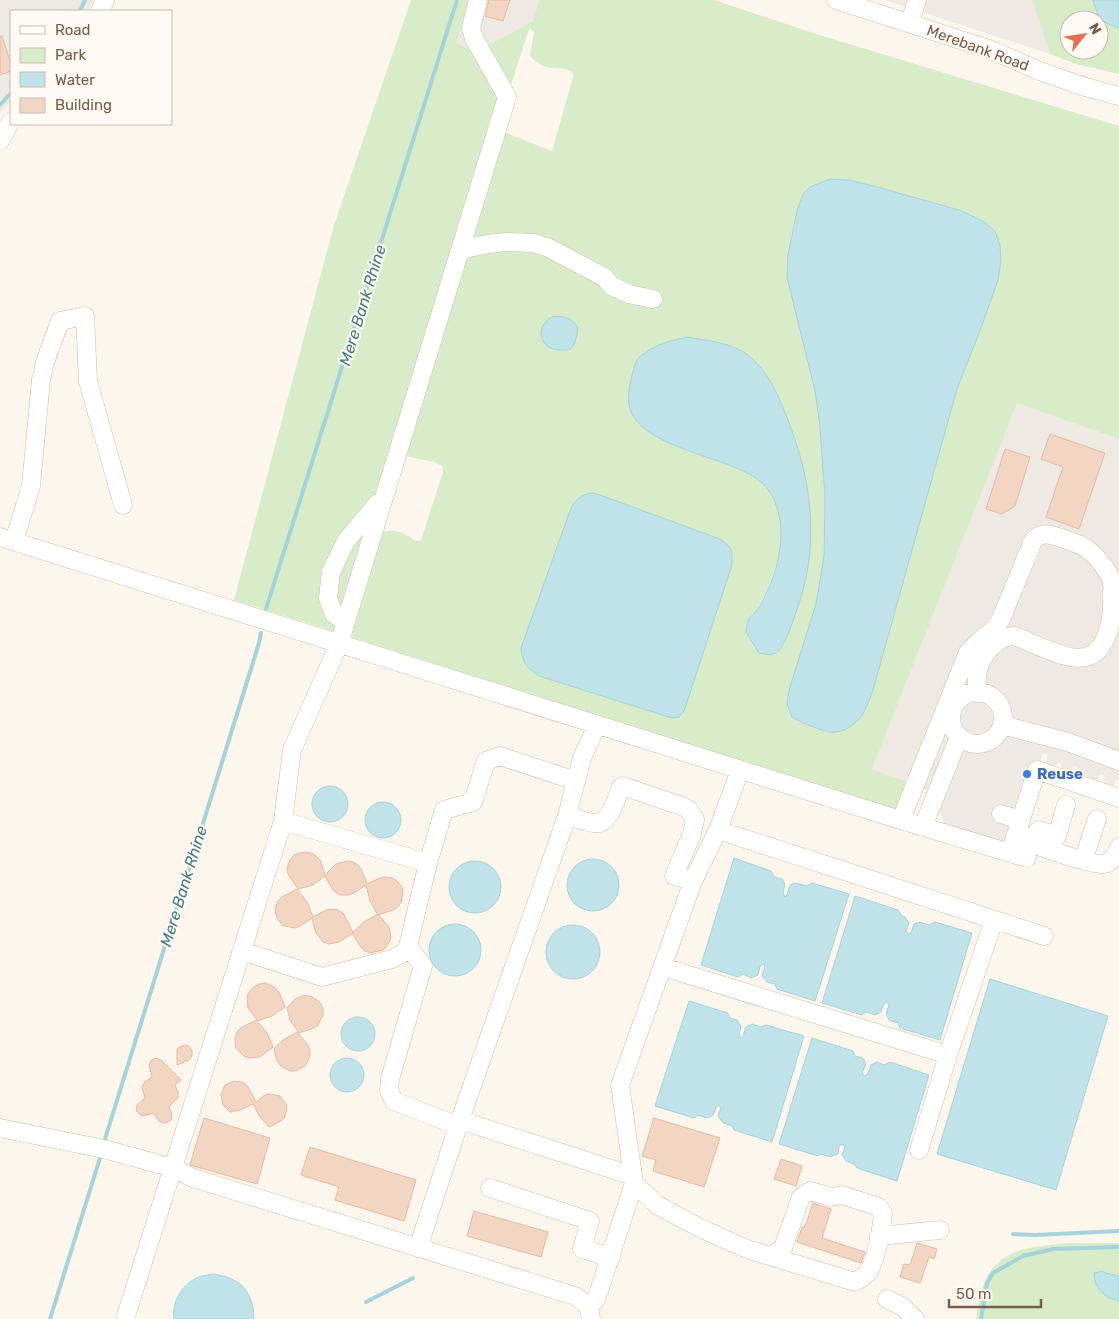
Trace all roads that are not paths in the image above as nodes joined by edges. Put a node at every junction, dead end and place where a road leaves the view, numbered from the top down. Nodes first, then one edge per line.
1 (478, 0) edge
2 (836, 0) edge
3 (917, 0) edge
4 (910, 23) junction
5 (1119, 96) edge
6 (10, 122) edge
7 (0, 141) edge
8 (460, 250) junction
9 (654, 300) dead end
10 (384, 496) junction
11 (123, 505) dead end
12 (7, 539) edge
13 (346, 622) junction
14 (339, 644) junction
15 (978, 693) junction
16 (951, 705) junction
17 (597, 725) junction
18 (1002, 725) junction
19 (959, 737) junction
20 (1119, 761) edge
21 (740, 770) junction
22 (576, 781) junction
23 (1119, 798) edge
24 (1066, 805) dead end
25 (1001, 814) dead end
26 (567, 816) junction
27 (1097, 819) dead end
28 (901, 820) junction
29 (1021, 820) junction
30 (283, 821) junction
31 (923, 827) junction
32 (718, 830) junction
33 (1031, 839) junction
34 (1119, 846) edge
35 (1019, 855) junction
36 (428, 863) junction
37 (693, 881) junction
38 (994, 920) junction
39 (1044, 936) dead end
40 (410, 949) junction
41 (242, 951) junction
42 (663, 967) junction
43 (948, 1055) junction
44 (459, 1123) junction
45 (0, 1128) edge
46 (919, 1150) dead end
47 (173, 1168) junction
48 (634, 1180) junction
49 (490, 1188) dead end
50 (940, 1230) dead end
51 (879, 1236) junction
52 (418, 1248) junction
53 (771, 1256) junction
54 (610, 1257) junction
55 (888, 1299) dead end
56 (589, 1313) edge
57 (125, 1319) edge
58 (916, 1319) edge

1 - 8 street
2 - 4 street, Merebank Road
3 - 4 street
4 - 5 street, Merebank Road
6 - 7 street
8 - 9 street
8 - 10 street
10 - 13 street
10 - 13 street
11 - 12 street
12 - 14 street
13 - 14 street
14 - 17 street
14 - 30 street
15 - 16 street
15 - 16 street
15 - 18 street
16 - 19 street
16 - 28 street
17 - 21 street
17 - 22 street
18 - 19 street
18 - 20 street
19 - 31 street
21 - 28 street
21 - 32 street
22 - 26 street
22 - 36 street
23 - 29 street
24 - 33 street
25 - 29 street
26 - 37 street
26 - 44 street
27 - 34 street
28 - 31 street
29 - 35 street
30 - 36 street
30 - 41 street
31 - 35 street
32 - 37 street
32 - 38 street
33 - 34 street
33 - 35 street
36 - 40 street
37 - 42 street
38 - 39 street
38 - 43 street
40 - 41 street
40 - 44 street
41 - 47 street
42 - 43 street
42 - 48 street
43 - 46 street
44 - 48 street
44 - 52 street
45 - 47 street
47 - 52 street
47 - 57 street
48 - 53 street
48 - 54 street
49 - 54 street
50 - 51 street
51 - 53 street
51 - 53 street
52 - 56 street
54 - 56 street
55 - 58 street

